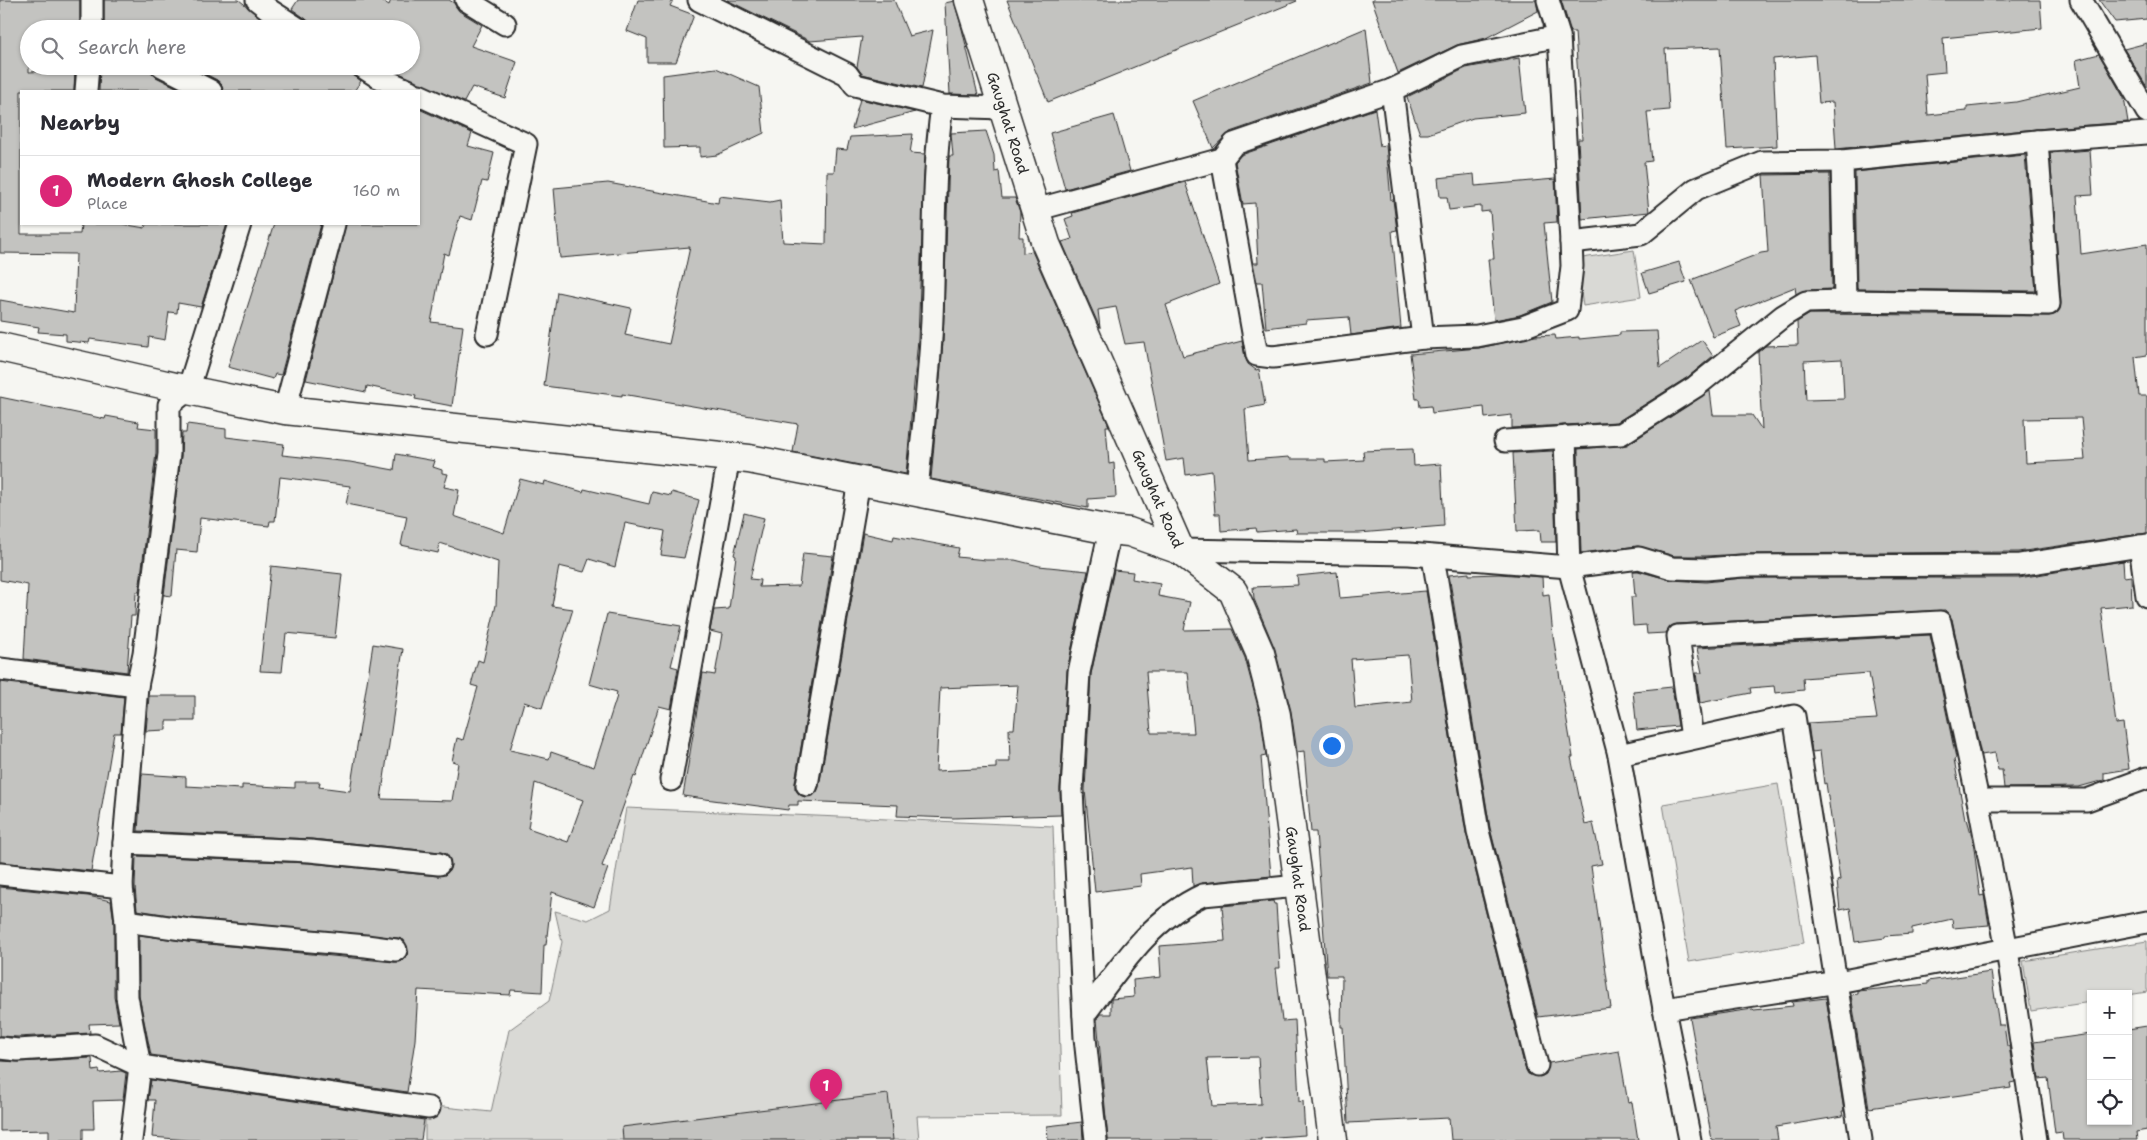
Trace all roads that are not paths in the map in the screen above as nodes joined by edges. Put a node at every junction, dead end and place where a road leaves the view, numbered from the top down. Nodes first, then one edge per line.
1 (92, 0) edge
2 (257, 0) edge
3 (466, 0) edge
4 (699, 0) edge
5 (969, 0) edge
6 (1548, 0) edge
7 (2081, 0) edge
8 (92, 20) edge
9 (285, 20) edge
10 (505, 24) dead end
11 (1559, 36) junction
12 (87, 75) edge
13 (180, 75) edge
14 (370, 78) edge
15 (86, 90) edge
16 (209, 90) edge
17 (407, 90) edge
18 (1392, 90) junction
19 (420, 95) edge
20 (942, 106) junction
21 (1002, 108) junction
22 (2147, 112) edge
23 (2147, 133) edge
24 (2038, 141) junction
25 (1222, 159) junction
26 (1842, 161) junction
27 (1035, 210) junction
28 (240, 225) edge
29 (334, 225) edge
30 (1571, 242) junction
31 (1845, 300) junction
32 (487, 334) dead end
33 (1423, 338) junction
34 (0, 347) edge
35 (188, 390) junction
36 (285, 410) junction
37 (1565, 437) junction
38 (1506, 441) dead end
39 (729, 457) junction
40 (859, 481) junction
41 (917, 491) junction
42 (1110, 530) junction
43 (2144, 545) edge
44 (1180, 550) junction
45 (1433, 557) junction
46 (1569, 568) junction
47 (2147, 596) edge
48 (0, 669) edge
49 (137, 686) junction
50 (1692, 738) junction
51 (1619, 755) junction
52 (2147, 778) edge
53 (671, 780) dead end
54 (807, 785) dead end
55 (1978, 800) junction
56 (124, 843) junction
57 (440, 864) dead end
58 (0, 874) edge
59 (1298, 886) junction
60 (122, 887) junction
61 (126, 921) junction
62 (2147, 922) edge
63 (396, 950) dead end
64 (2007, 950) junction
65 (1838, 982) junction
66 (1664, 1009) junction
67 (1084, 1015) junction
68 (0, 1048) edge
69 (1537, 1065) dead end
70 (140, 1066) junction
71 (429, 1108) dead end
72 (131, 1140) edge
73 (1096, 1140) edge
74 (1333, 1140) edge
75 (1690, 1140) edge
76 (1861, 1140) edge
77 (2036, 1140) edge

1 - 8 street
2 - 9 street
3 - 10 street
4 - 20 street
5 - 21 main road, Gaughat Road
6 - 11 street
7 - 22 street
11 - 18 street
11 - 30 street
12 - 15 street
13 - 16 street
14 - 17 street
18 - 25 street
18 - 33 street
19 - 32 street
20 - 21 street
20 - 41 street
21 - 27 main road, Gaughat Road
23 - 24 street
24 - 26 street
24 - 31 street
25 - 27 street
25 - 33 street
26 - 30 street
26 - 31 street
27 - 44 main road, Gaughat Road
28 - 35 street
29 - 36 street
30 - 33 street
31 - 37 street
34 - 35 main road
35 - 36 main road
35 - 49 street
36 - 39 main road
37 - 38 street
37 - 46 street
39 - 40 main road
39 - 53 street
40 - 41 main road
40 - 54 street
41 - 42 main road
42 - 44 main road
42 - 67 street
43 - 46 street
43 - 47 street
44 - 45 street
44 - 59 main road, Gaughat Road
45 - 46 street
45 - 69 street
46 - 51 street
48 - 49 street
49 - 56 street
50 - 51 street
50 - 55 street
50 - 65 street
51 - 66 street
52 - 55 street
55 - 64 street
56 - 57 street
56 - 60 street
58 - 60 street
59 - 67 street
59 - 74 main road, Gaughat Road
60 - 61 street
61 - 63 street
61 - 70 street
62 - 64 street
64 - 65 street
64 - 77 street
65 - 66 street
65 - 76 street
66 - 75 street
67 - 73 street
68 - 70 street
70 - 71 street
70 - 72 street

